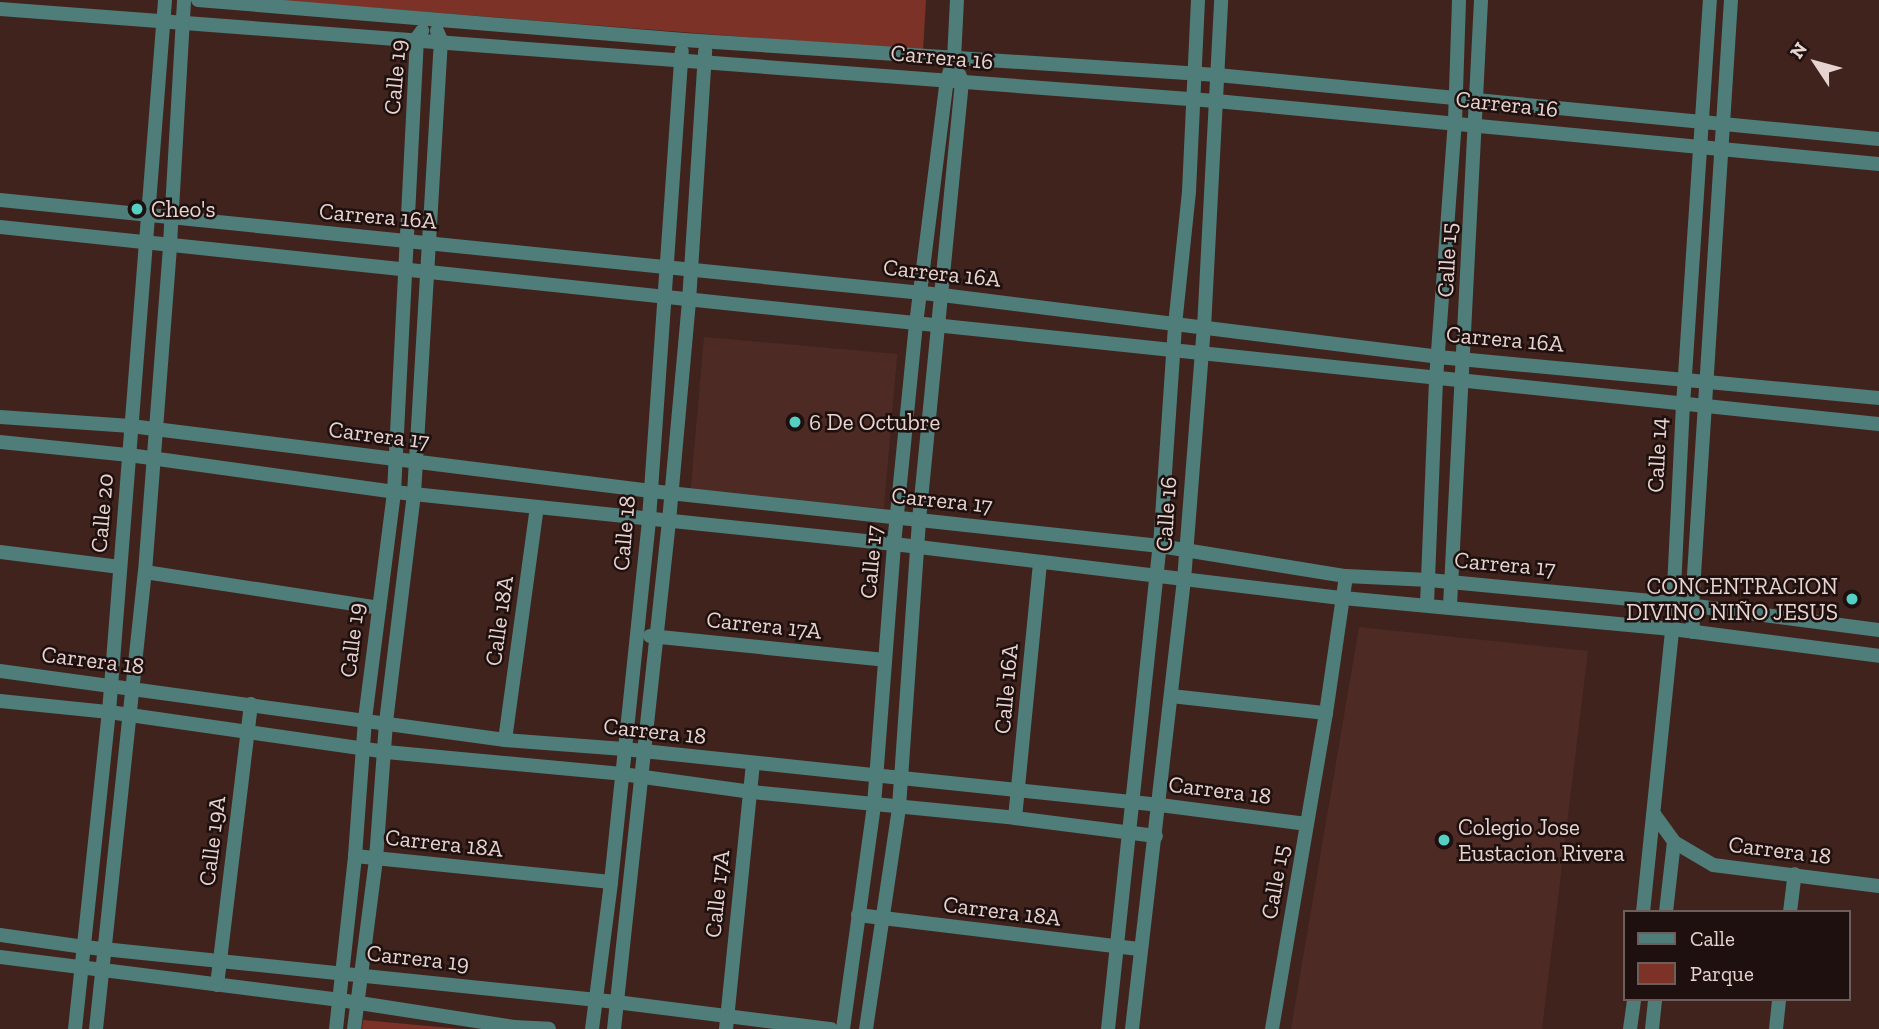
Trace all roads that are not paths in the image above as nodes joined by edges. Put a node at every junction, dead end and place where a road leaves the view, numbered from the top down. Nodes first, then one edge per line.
1 (165, 0) edge
2 (184, 0) edge
3 (198, 0) edge
4 (957, 0) edge
5 (1198, 0) edge
6 (1222, 0) edge
7 (1459, 0) edge
8 (1481, 0) edge
9 (1710, 0) edge
10 (1731, 0) edge
11 (0, 9) edge
12 (431, 19) junction
13 (165, 21) junction
14 (184, 22) junction
15 (417, 38) junction
16 (440, 40) junction
17 (684, 40) junction
18 (707, 41) junction
19 (681, 58) junction
20 (954, 59) junction
21 (704, 60) junction
22 (1194, 74) junction
23 (1217, 75) junction
24 (954, 81) junction
25 (1454, 99) junction
26 (1194, 100) junction
27 (1476, 100) junction
28 (1216, 101) junction
29 (1455, 121) junction
30 (1701, 121) junction
31 (1476, 123) junction
32 (1723, 123) junction
33 (1879, 139) edge
34 (1700, 145) junction
35 (1720, 147) junction
36 (1879, 164) edge
37 (0, 200) edge
38 (149, 217) junction
39 (172, 219) junction
40 (0, 227) edge
41 (146, 241) junction
42 (408, 241) junction
43 (428, 243) junction
44 (170, 244) junction
45 (668, 267) junction
46 (405, 268) junction
47 (691, 269) junction
48 (427, 271) junction
49 (919, 293) junction
50 (942, 295) junction
51 (667, 299) junction
52 (689, 301) junction
53 (916, 324) junction
54 (1175, 325) junction
55 (940, 326) junction
56 (1204, 328) junction
57 (1174, 352) junction
58 (1202, 355) junction
59 (1438, 357) junction
60 (1465, 359) junction
61 (1685, 378) junction
62 (1437, 379) junction
63 (1706, 380) junction
64 (1462, 382) junction
65 (1879, 398) edge
66 (1683, 405) junction
67 (1706, 406) junction
68 (0, 417) edge
69 (1879, 424) edge
70 (131, 426) junction
71 (156, 430) junction
72 (0, 442) edge
73 (129, 455) junction
74 (153, 458) junction
75 (396, 460) junction
76 (416, 463) junction
77 (651, 491) junction
78 (394, 492) junction
79 (670, 493) junction
80 (414, 494) junction
81 (537, 508) junction
82 (898, 518) junction
83 (649, 519) junction
84 (919, 520) junction
85 (669, 521) junction
86 (894, 544) junction
87 (1160, 546) junction
88 (919, 548) junction
89 (1186, 549) junction
90 (0, 552) edge
91 (1040, 564) junction
92 (120, 567) junction
93 (145, 572) junction
94 (1346, 576) junction
95 (1156, 577) junction
96 (1184, 580) junction
97 (1429, 580) junction
98 (1451, 582) junction
99 (1343, 598) junction
100 (1673, 603) junction
101 (1427, 604) junction
102 (1692, 606) junction
103 (1450, 607) junction
104 (379, 608) junction
105 (1672, 629) junction
106 (1879, 630) edge
107 (1693, 632) junction
108 (638, 635) junction
109 (657, 637) junction
110 (1879, 656) edge
111 (885, 660) junction
112 (0, 671) edge
113 (111, 685) junction
114 (133, 688) junction
115 (1171, 696) junction
116 (0, 701) edge
117 (251, 704) junction
118 (109, 712) junction
119 (1326, 713) junction
120 (131, 715) junction
121 (365, 719) junction
122 (386, 722) junction
123 (249, 733) junction
124 (505, 740) junction
125 (364, 749) junction
126 (624, 749) junction
127 (643, 751) junction
128 (386, 752) junction
129 (752, 764) junction
130 (622, 774) junction
131 (640, 776) junction
132 (876, 776) junction
133 (901, 779) junction
134 (752, 792) junction
135 (1019, 792) junction
136 (1131, 803) junction
137 (874, 805) junction
138 (1160, 805) junction
139 (899, 807) junction
140 (1654, 814) junction
141 (1016, 818) junction
142 (1307, 824) junction
143 (1127, 834) junction
144 (1156, 836) junction
145 (1674, 842) junction
146 (355, 856) junction
147 (376, 859) junction
148 (1795, 874) junction
149 (611, 882) junction
150 (1879, 886) edge
151 (1643, 910) edge
152 (1666, 910) edge
153 (1790, 910) edge
154 (858, 915) junction
155 (882, 919) junction
156 (0, 935) edge
157 (84, 947) junction
158 (1116, 947) junction
159 (107, 948) junction
160 (1141, 949) junction
161 (0, 957) edge
162 (220, 960) junction
163 (80, 968) junction
164 (104, 970) junction
165 (343, 972) junction
166 (360, 974) junction
167 (217, 985) junction
168 (340, 1000) junction
169 (593, 1000) junction
170 (1634, 1001) edge
171 (1656, 1001) edge
172 (1779, 1001) edge
173 (616, 1002) junction
174 (358, 1003) junction
175 (726, 1023) edge
176 (75, 1029) edge
177 (96, 1029) edge
178 (336, 1029) edge
179 (354, 1029) edge
180 (548, 1029) edge
181 (592, 1029) edge
182 (614, 1029) edge
183 (831, 1029) edge
184 (843, 1029) edge
185 (866, 1029) edge
186 (1108, 1029) edge
187 (1132, 1029) edge
188 (1272, 1029) edge
189 (1630, 1029) edge
190 (1652, 1029) edge
191 (1776, 1029) edge

1 - 13 street, Calle 20
2 - 14 street, Calle 20
3 - 12 street, Carrera 16
4 - 20 street, Calle 17
5 - 22 street, Calle 16
6 - 23 street, Calle 16
7 - 25 street, Calle 15
8 - 27 street, Calle 15
9 - 30 street, Calle 14
10 - 32 street, Calle 14
11 - 13 street, Carrera 16
12 - 15 street, Calle 19
12 - 16 street, Calle 19
12 - 17 street, Carrera 16
13 - 14 street, Carrera 16
13 - 38 street, Calle 20
14 - 15 street, Carrera 16
14 - 39 street, Calle 20
15 - 16 street, Carrera 16
15 - 42 street, Calle 19
16 - 19 street, Carrera 16
16 - 43 street, Calle 19
17 - 18 street, Carrera 16
17 - 19 street, Calle 18
18 - 20 street, Carrera 16
18 - 21 street, Calle 18
19 - 21 street, Carrera 16
19 - 45 street, Calle 18
20 - 22 street, Carrera 16
20 - 24 street, Calle 17
21 - 24 street, Carrera 16
21 - 47 street, Calle 18
22 - 23 street, Carrera 16
22 - 26 street, Calle 16
23 - 25 street, Carrera 16
23 - 28 street, Calle 16
24 - 26 street, Carrera 16
24 - 49 street, Calle 17
24 - 50 street, Calle 17
25 - 27 street, Carrera 16
25 - 29 street, Calle 15
26 - 28 street, Carrera 16
26 - 54 street, Calle 16
27 - 30 street, Carrera 16
27 - 31 street, Calle 15
28 - 29 street, Carrera 16
28 - 56 street, Calle 16
29 - 31 street, Carrera 16
29 - 59 street, Calle 15
30 - 32 street, Carrera 16
30 - 34 street, Calle 14
31 - 34 street, Carrera 16
31 - 60 street, Calle 15
32 - 33 street, Carrera 16
32 - 35 street, Calle 14
34 - 35 street, Carrera 16
34 - 61 street, Calle 14
35 - 36 street, Carrera 16
35 - 63 street, Calle 14
37 - 38 street, Carrera 16A
38 - 39 street, Carrera 16A
38 - 41 street, Calle 20
39 - 42 street, Carrera 16A
39 - 44 street, Calle 20
40 - 41 street, Carrera 16A
41 - 44 street, Carrera 16A
41 - 70 street, Calle 20
42 - 43 street, Carrera 16A
42 - 46 street, Calle 19
43 - 45 street, Carrera 16A
43 - 48 street, Calle 19
44 - 46 street, Carrera 16A
44 - 71 street, Calle 20
45 - 47 street, Carrera 16A
45 - 51 street, Calle 18
46 - 48 street, Carrera 16A
46 - 75 street, Calle 19
47 - 49 street, Carrera 16A
47 - 52 street, Calle 18
48 - 51 street, Carrera 16A
48 - 76 street, Calle 19
49 - 50 street, Carrera 16A
49 - 53 street, Calle 17
50 - 54 street, Carrera 16A
50 - 55 street, Calle 17
51 - 52 street, Carrera 16A
51 - 77 street, Calle 18
52 - 53 street, Carrera 16A
52 - 79 street, Calle 18
53 - 55 street, Carrera 16A
53 - 82 street, Calle 17
54 - 56 street, Carrera 16A
54 - 57 street, Calle 16
55 - 57 street, Carrera 16A
55 - 84 street, Calle 17
56 - 58 street, Calle 16
56 - 59 street, Carrera 16A
57 - 58 street, Carrera 16A
57 - 87 street, Calle 16
58 - 62 street, Carrera 16A
58 - 89 street, Calle 16
59 - 60 street, Carrera 16A
59 - 62 street, Calle 15
60 - 61 street, Carrera 16A
60 - 64 street, Calle 15
61 - 63 street, Carrera 16A
61 - 66 street, Calle 14
62 - 64 street, Carrera 16A
62 - 97 street, Calle 15
63 - 65 street, Carrera 16A
63 - 67 street, Calle 14
64 - 66 street, Carrera 16A
64 - 98 street, Calle 15
66 - 67 street, Carrera 16A
66 - 100 street, Calle 14
67 - 69 street, Carrera 16A
67 - 102 street, Calle 14
68 - 70 street, Carrera 17
70 - 71 street, Carrera 17
70 - 73 street, Calle 20
71 - 74 street, Calle 20
71 - 75 street, Carrera 17
72 - 73 street, Carrera 17
73 - 74 street, Carrera 17
73 - 92 street, Calle 20
74 - 78 street, Carrera 17
74 - 93 street, Calle 20
75 - 76 street, Carrera 17
75 - 78 street, Calle 19
76 - 77 street, Carrera 17
76 - 80 street, Calle 19
77 - 79 street, Carrera 17
77 - 83 street, Calle 18
78 - 80 street, Carrera 17
78 - 104 street, Calle 19
79 - 82 street, Carrera 17
79 - 85 street, Calle 18
80 - 81 street, Carrera 17
80 - 122 street, Calle 19
81 - 83 street, Carrera 17
81 - 124 street, Calle 18A
82 - 84 street, Carrera 17
82 - 86 street, Calle 17
83 - 85 street, Carrera 17
83 - 108 street, Calle 18
84 - 87 street, Carrera 17
84 - 88 street, Calle 17
85 - 86 street, Carrera 17
85 - 109 street, Calle 18
86 - 88 street, Carrera 17
86 - 111 street, Calle 17
87 - 89 street, Carrera 17
87 - 95 street, Calle 16
88 - 91 street, Carrera 17
88 - 133 street, Calle 17
89 - 94 street, Carrera 17
89 - 96 street, Calle 16
90 - 92 street
91 - 95 street, Carrera 17
91 - 135 street, Calle 16A
92 - 113 street, Calle 20
93 - 104 street
93 - 114 street, Calle 20
94 - 97 street, Carrera 17
94 - 99 street, Calle 15
95 - 96 street, Carrera 17
95 - 136 street, Calle 16
96 - 99 street, Carrera 17
96 - 115 street, Calle 16
97 - 98 street, Carrera 17
97 - 101 street, Calle 15
98 - 100 street, Carrera 17
98 - 103 street, Calle 15
99 - 101 street, Carrera 17
99 - 119 street, Calle 15
100 - 102 street, Carrera 17
100 - 105 street, Calle 14
101 - 103 street, Carrera 17
102 - 106 street, Carrera 17
102 - 107 street, Calle 14
103 - 105 street, Carrera 17
104 - 121 street, Calle 19
105 - 107 street, Carrera 17
105 - 140 street, Calle 14
107 - 110 street, Carrera 17
108 - 109 street, Carrera 17A
108 - 126 street, Calle 18
109 - 111 street, Carrera 17A
109 - 127 street, Calle 18
111 - 132 street, Calle 17
112 - 113 street, Carrera 18
113 - 114 street, Carrera 18
113 - 118 street, Calle 20
114 - 117 street, Carrera 18
114 - 120 street, Calle 20
115 - 119 street
115 - 138 street, Calle 16
116 - 118 street, Carrera 18
117 - 121 street, Carrera 18
117 - 123 street, Calle 19A
118 - 120 street, Carrera 18
118 - 157 street, Calle 20
119 - 142 street, Calle 15
120 - 123 street, Carrera 18
120 - 159 street, Calle 20
121 - 122 street, Carrera 18
121 - 125 street, Calle 19
122 - 124 street, Carrera 18
122 - 128 street, Calle 19
123 - 125 street, Carrera 18
123 - 162 street, Calle 19A
124 - 126 street, Carrera 18
125 - 128 street, Carrera 18
125 - 146 street, Calle 19
126 - 127 street, Carrera 18
126 - 130 street, Calle 18
127 - 129 street, Carrera 18
127 - 131 street, Calle 18
128 - 130 street, Carrera 18
128 - 147 street, Calle 19
129 - 132 street, Carrera 18
129 - 134 street, Calle 17A
130 - 131 street, Carrera 18
130 - 149 street, Calle 18
131 - 134 street, Carrera 18
131 - 173 street, Calle 18
132 - 133 street, Carrera 18
132 - 137 street, Calle 17
133 - 135 street, Carrera 18
133 - 139 street, Calle 17
134 - 137 street, Carrera 18
134 - 175 street, Calle 17A
135 - 136 street, Carrera 18
135 - 141 street, Calle 16A
136 - 138 street, Carrera 18
136 - 143 street, Calle 16
137 - 139 street, Carrera 18
137 - 154 street, Calle 17
138 - 142 street, Carrera 18
138 - 144 street, Calle 16
139 - 141 street, Carrera 18
139 - 155 street, Calle 17
140 - 145 street, Carrera 18
140 - 151 street, Calle 14
141 - 143 street, Carrera 18
142 - 188 street, Calle 15
143 - 144 street, Carrera 18
143 - 158 street, Calle 16
144 - 160 street, Calle 16
145 - 148 street, Carrera 18
145 - 152 street
146 - 147 street, Carrera 18A
146 - 165 street, Calle 19
147 - 149 street, Carrera 18A
147 - 166 street, Calle 19
148 - 150 street, Carrera 18
148 - 153 street
149 - 169 street, Calle 18
154 - 155 street, Carrera 18A
154 - 184 street, Calle 17
155 - 158 street, Carrera 18A
155 - 185 street, Calle 17
156 - 157 street, Carrera 19
157 - 159 street, Carrera 19
157 - 163 street, Calle 20
158 - 160 street, Carrera 18A
158 - 186 street, Calle 16
159 - 162 street, Carrera 19
159 - 164 street, Calle 20
160 - 187 street, Calle 16
161 - 163 street
162 - 165 street, Carrera 19
162 - 167 street, Calle 19A
163 - 164 street
163 - 176 street, Calle 20
164 - 167 street
164 - 177 street, Calle 20
165 - 166 street, Carrera 19
165 - 168 street, Calle 19
166 - 169 street, Carrera 19
166 - 174 street, Calle 19
167 - 168 street
168 - 174 street
168 - 178 street, Calle 19
169 - 173 street, Carrera 19
169 - 181 street, Calle 18
170 - 189 street
171 - 190 street
172 - 191 street
173 - 175 street, Carrera 19
173 - 182 street, Calle 18
174 - 179 street, Calle 19
174 - 180 street
175 - 183 street, Carrera 19

